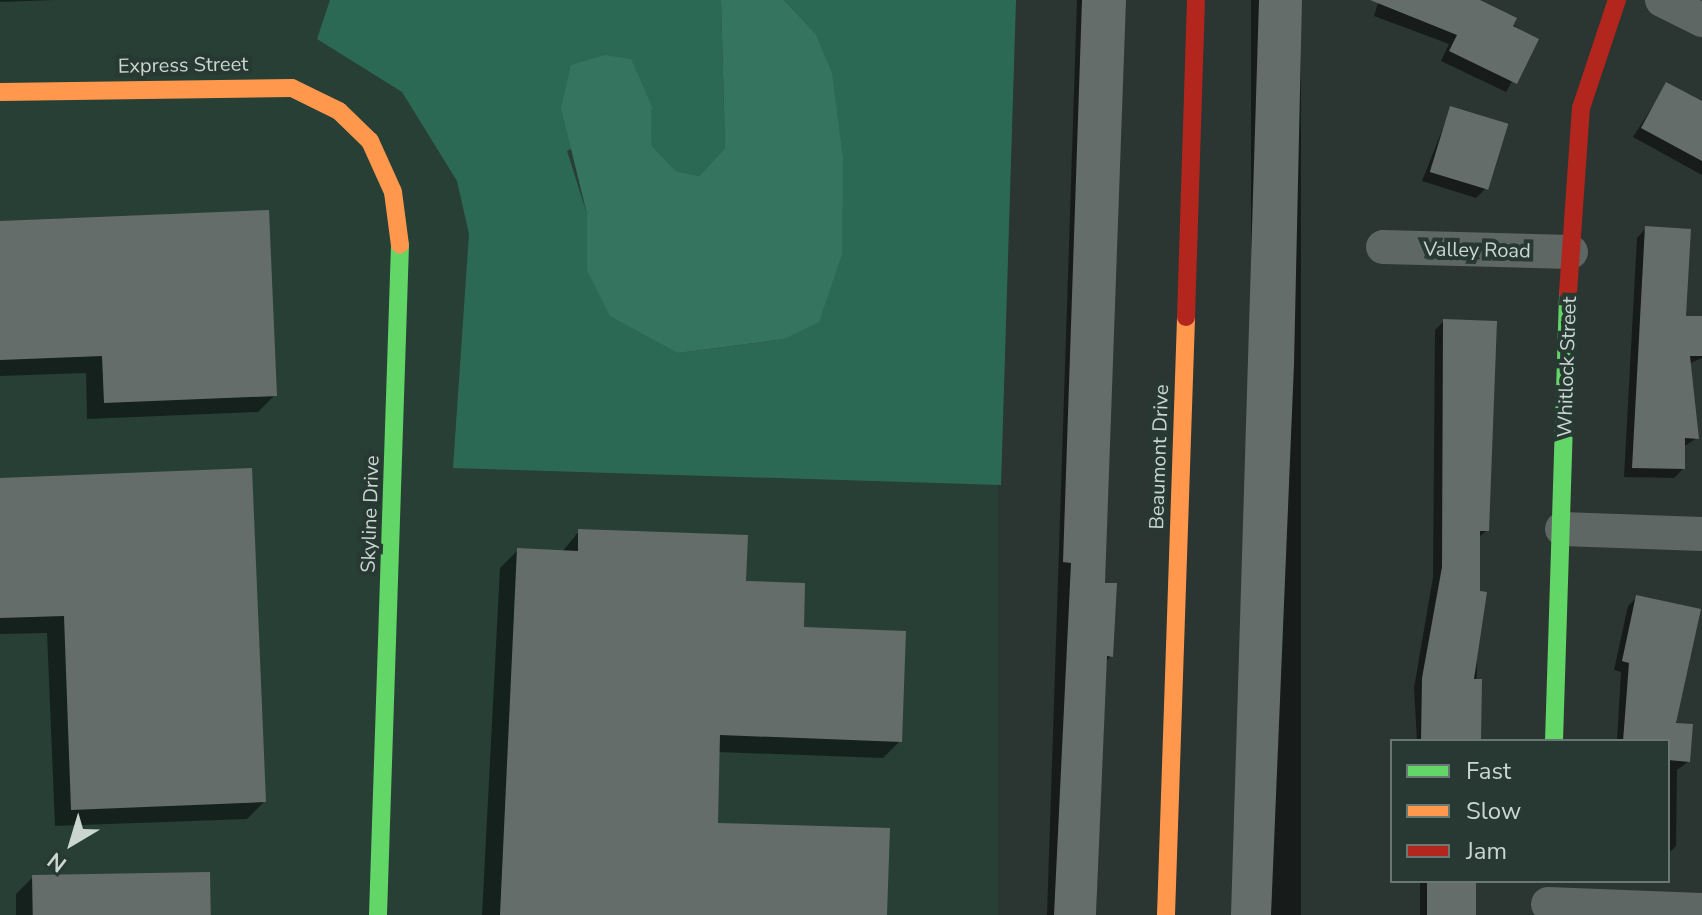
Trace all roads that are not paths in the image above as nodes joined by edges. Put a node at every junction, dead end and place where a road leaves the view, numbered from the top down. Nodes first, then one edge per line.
1 (1196, 0) edge
2 (1617, 0) edge
3 (1662, 0) edge
4 (1702, 20) edge
5 (0, 92) edge
6 (356, 125) joint
7 (1383, 247) dead end
8 (1571, 252) junction
9 (1562, 529) junction
10 (1702, 534) edge
11 (1554, 739) edge
12 (1549, 900) edge
13 (1702, 910) edge
14 (378, 915) edge
15 (1166, 915) edge

1 - 15 street, Beaumont Drive
2 - 8 street, Whitlock Street
3 - 4 street
5 - 6 street, Express Street
6 - 14 street, Skyline Drive
7 - 8 street, Valley Road
8 - 9 street, Whitlock Street
9 - 10 street
9 - 11 street, Whitlock Street
12 - 13 street

